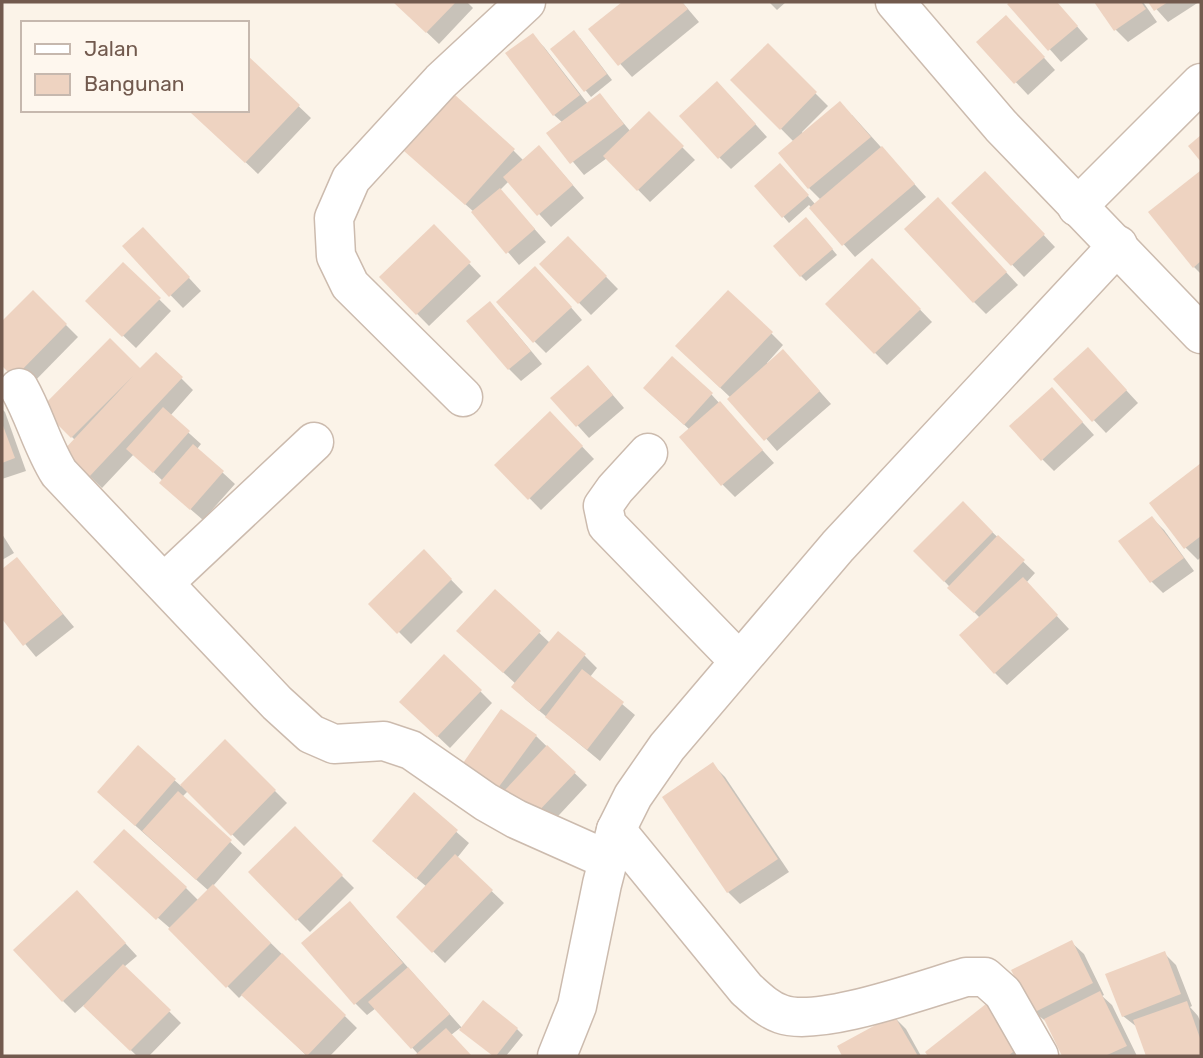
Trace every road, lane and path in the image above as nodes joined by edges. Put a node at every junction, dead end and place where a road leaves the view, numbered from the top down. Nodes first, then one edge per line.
1 (526, 2) edge
2 (895, 2) edge
3 (1201, 83) edge
4 (1077, 207) junction
5 (1118, 245) junction
6 (1201, 334) edge
7 (19, 388) dead end
8 (463, 397) dead end
9 (314, 442) dead end
10 (648, 453) dead end
11 (164, 583) junction
12 (739, 661) junction
13 (612, 845) junction
14 (557, 1056) edge
15 (1039, 1056) edge

1 - 8 street
2 - 4 street
3 - 4 street
4 - 5 street
5 - 6 street
5 - 12 street
7 - 11 street
9 - 11 street
10 - 12 street
11 - 13 street
12 - 13 street
13 - 14 street
13 - 15 street

